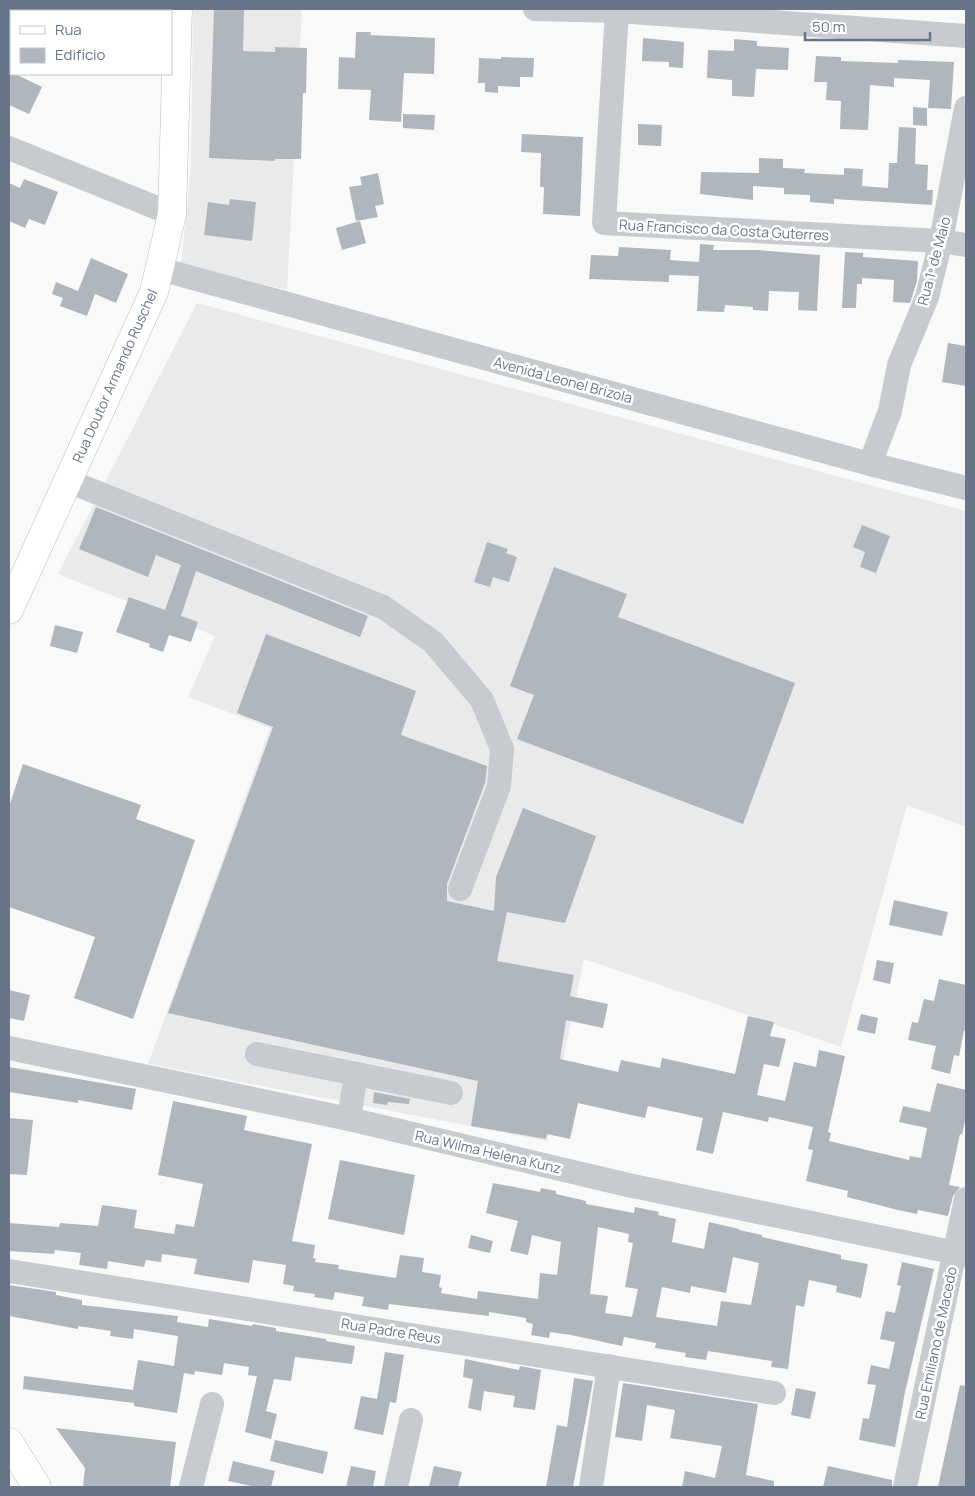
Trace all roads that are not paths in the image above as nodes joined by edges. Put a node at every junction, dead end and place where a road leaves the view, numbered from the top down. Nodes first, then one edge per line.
1 (178, 9) edge
2 (535, 9) edge
3 (617, 11) junction
4 (966, 36) edge
5 (966, 108) edge
6 (9, 148) edge
7 (172, 214) junction
8 (941, 241) junction
9 (966, 245) edge
10 (160, 269) junction
11 (870, 464) junction
12 (68, 481) junction
13 (966, 488) edge
14 (9, 610) edge
15 (460, 889) dead end
16 (9, 1048) edge
17 (257, 1054) dead end
18 (356, 1074) junction
19 (451, 1093) dead end
20 (349, 1119) junction
21 (966, 1199) edge
22 (960, 1254) edge
23 (9, 1271) edge
24 (610, 1366) junction
25 (774, 1393) dead end
26 (212, 1404) dead end
27 (411, 1420) dead end
28 (9, 1442) edge
29 (37, 1487) edge
30 (191, 1487) edge
31 (396, 1487) edge
32 (591, 1487) edge
33 (905, 1487) edge

1 - 7 main road, Rua Doutor Armando Ruschel
2 - 3 street
3 - 4 street
3 - 8 street, Rua Francisco da Costa Guterres
5 - 8 street, Rua 1º de Maio
6 - 7 street
7 - 10 main road, Rua Doutor Armando Ruschel
8 - 9 street, Rua Francisco da Costa Guterres
8 - 11 street, Rua 1º de Maio
10 - 11 street, Avenida Leonel Brizola
10 - 12 main road, Rua Doutor Armando Ruschel
11 - 13 street, Avenida Leonel Brizola
12 - 14 main road, Rua Doutor Armando Ruschel
12 - 15 street
16 - 20 street, Rua Wilma Helena Kunz
17 - 18 street
18 - 19 street
18 - 20 street
20 - 22 street, Rua Wilma Helena Kunz
21 - 22 street, Rua Emiliano de Macedo
22 - 33 street, Rua Emiliano de Macedo
23 - 24 street, Rua Padre Reus
24 - 25 street, Rua Padre Reus
24 - 32 street
26 - 30 street
27 - 31 street
28 - 29 main road

